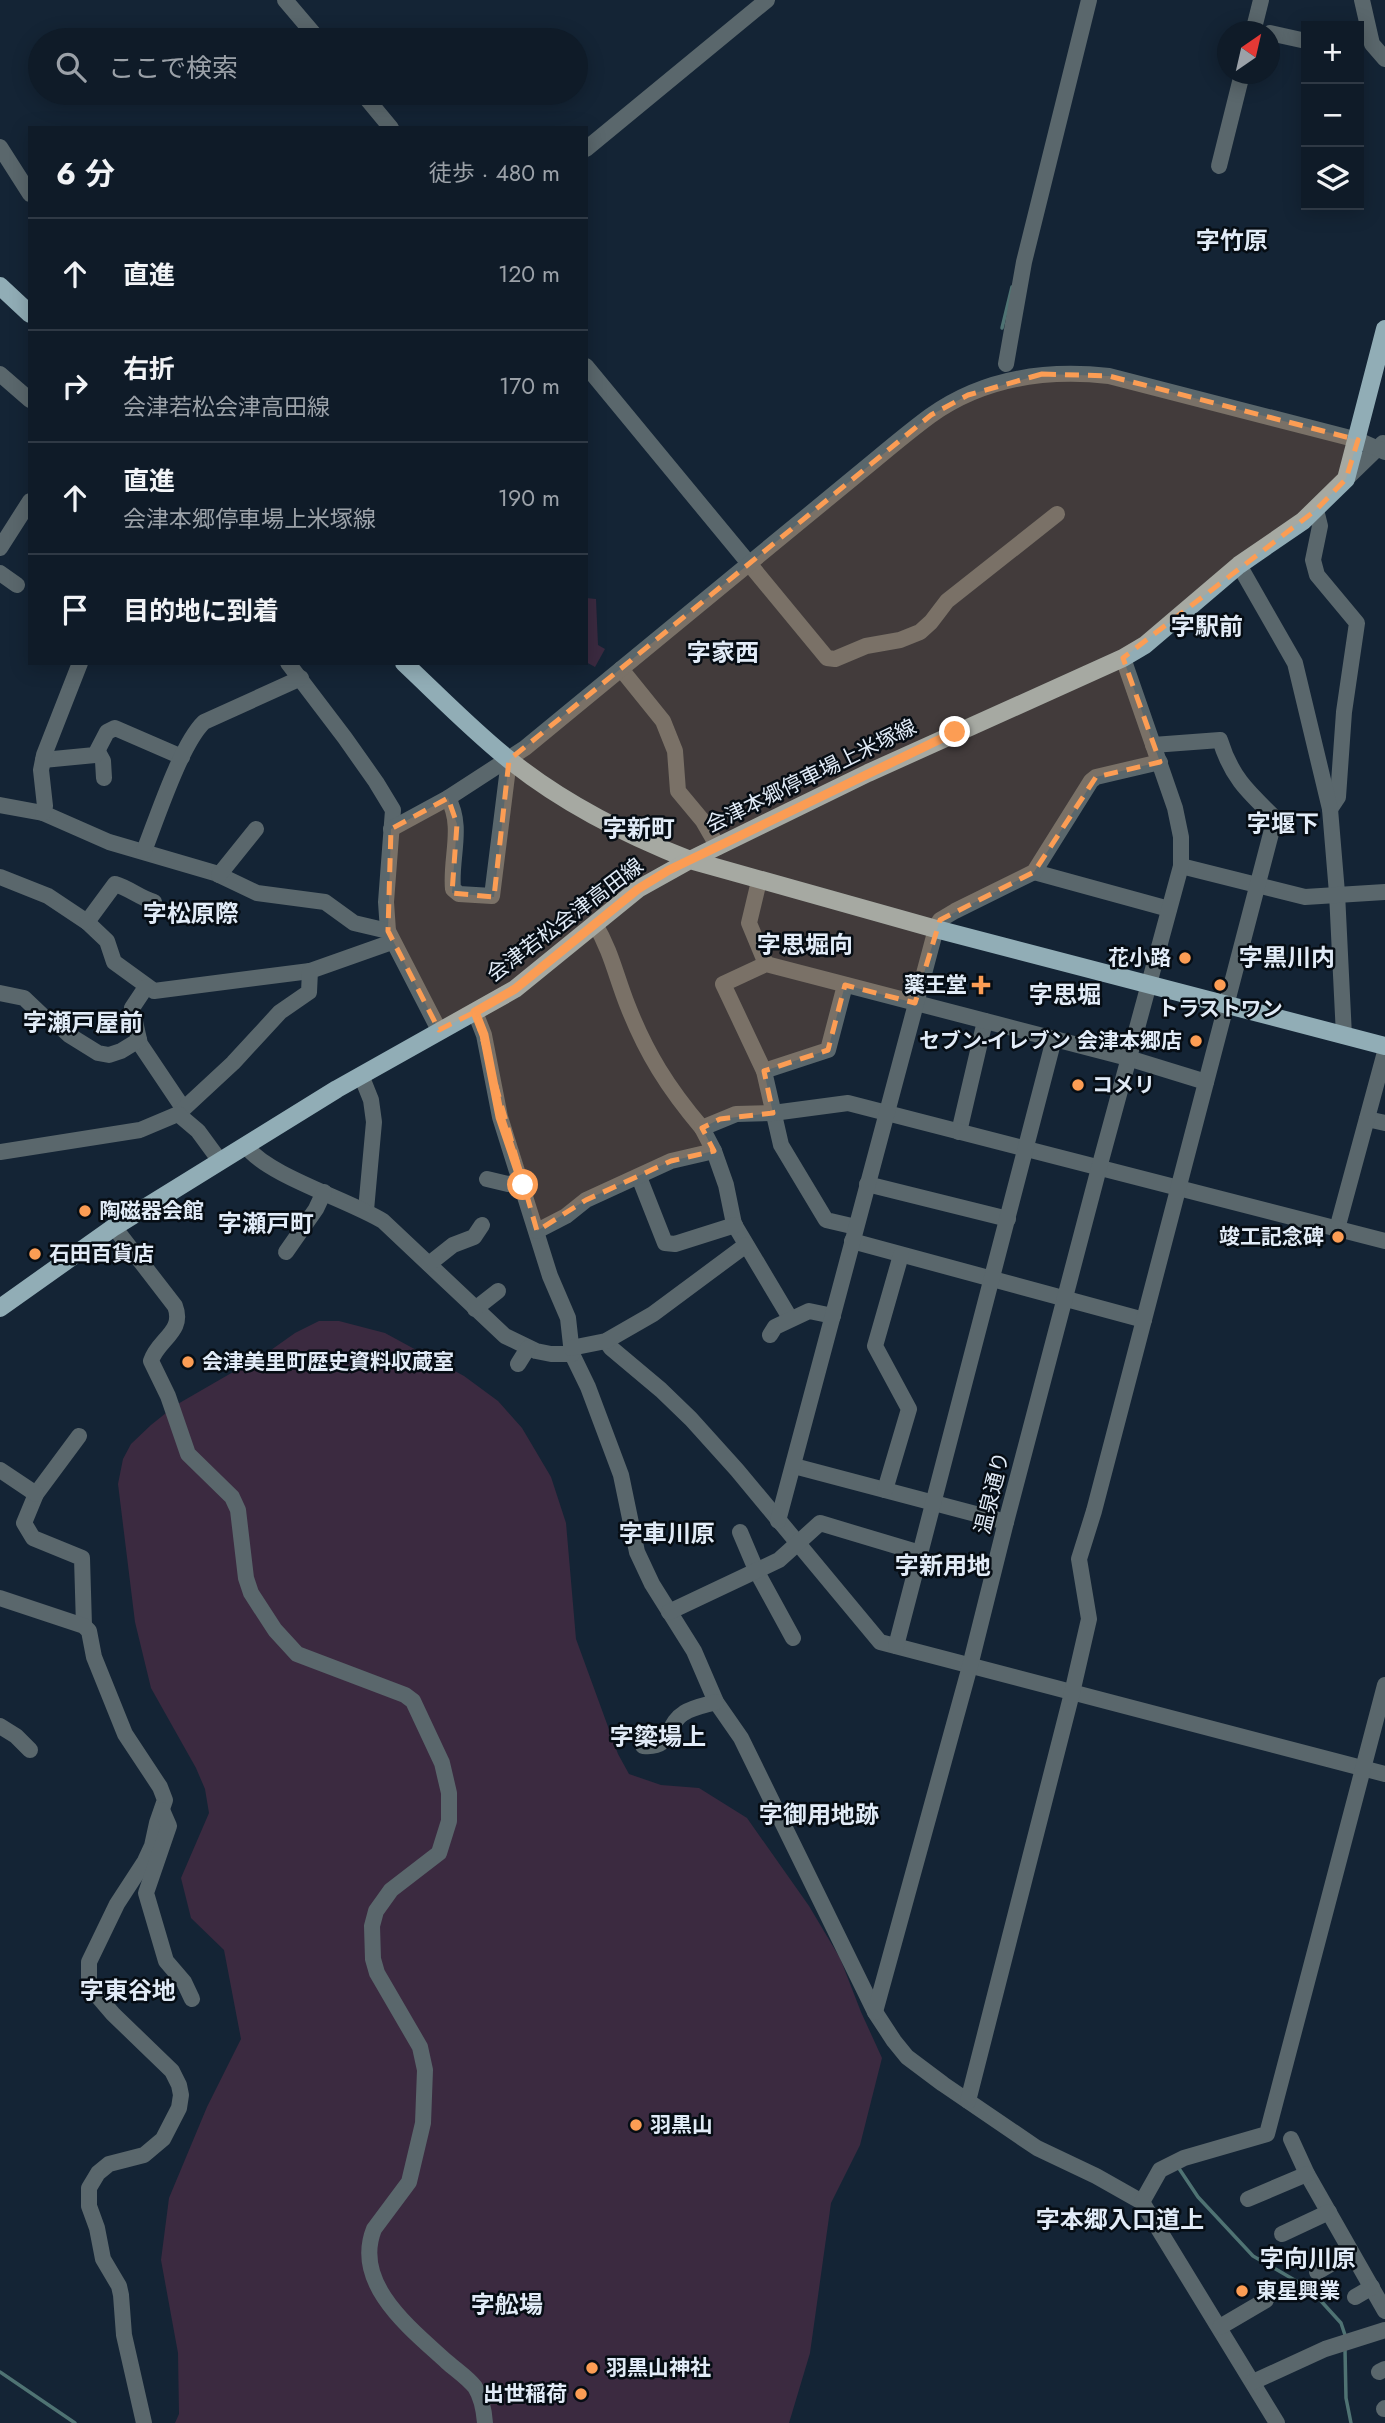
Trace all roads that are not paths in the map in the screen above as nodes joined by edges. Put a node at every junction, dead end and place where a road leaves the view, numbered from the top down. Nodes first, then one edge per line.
1 (285, 0) edge
2 (767, 0) edge
3 (1089, 0) edge
4 (1261, 0) edge
5 (1362, 0) edge
6 (1260, 21) edge
7 (1363, 21) edge
8 (308, 28) edge
9 (1364, 32) edge
10 (1280, 35) edge
11 (1301, 40) edge
12 (1385, 59) edge
13 (1240, 84) edge
14 (372, 105) edge
15 (389, 126) edge
16 (0, 147) edge
17 (588, 147) edge
18 (1219, 166) dead end
19 (28, 191) edge
20 (0, 286) edge
21 (28, 312) edge
22 (1385, 329) edge
23 (1006, 364) dead end
24 (588, 368) edge
25 (0, 374) edge
26 (28, 398) edge
27 (1358, 440) junction
28 (1382, 447) edge
29 (1346, 479) junction
30 (28, 505) edge
31 (1316, 510) junction
32 (1056, 514) dead end
33 (0, 548) edge
34 (749, 565) junction
35 (1239, 565) junction
36 (0, 573) edge
37 (17, 584) dead end
38 (1123, 658) junction
39 (79, 665) edge
40 (290, 665) edge
41 (406, 665) edge
42 (621, 670) junction
43 (301, 678) junction
44 (1153, 745) junction
45 (98, 752) junction
46 (182, 757) junction
47 (43, 760) junction
48 (509, 760) junction
49 (1160, 762) junction
50 (104, 779) dead end
51 (448, 798) junction
52 (0, 805) edge
53 (1330, 809) junction
54 (43, 813) junction
55 (256, 829) dead end
56 (391, 829) junction
57 (718, 847) junction
58 (144, 851) junction
59 (690, 860) junction
60 (1181, 866) junction
61 (1034, 873) junction
62 (219, 875) junction
63 (0, 877) edge
64 (759, 881) junction
65 (1257, 887) junction
66 (1385, 892) edge
67 (1337, 893) junction
68 (154, 902) dead end
69 (1169, 909) junction
70 (87, 922) junction
71 (595, 924) junction
72 (936, 929) junction
73 (390, 937) junction
74 (766, 964) junction
75 (310, 971) junction
76 (1148, 984) junction
77 (845, 985) junction
78 (146, 986) junction
79 (0, 993) edge
80 (915, 1003) junction
81 (1226, 1004) junction
82 (475, 1012) junction
83 (985, 1021) junction
84 (439, 1030) junction
85 (1344, 1036) junction
86 (1054, 1039) junction
87 (139, 1040) junction
88 (1385, 1046) edge
89 (1385, 1052) edge
90 (1128, 1058) junction
91 (764, 1072) junction
92 (361, 1075) junction
93 (1206, 1082) junction
94 (180, 1111) junction
95 (773, 1113) junction
96 (886, 1113) junction
97 (1367, 1118) junction
98 (1385, 1123) edge
99 (702, 1128) junction
100 (958, 1132) junction
101 (246, 1146) junction
102 (1026, 1150) junction
103 (714, 1151) junction
104 (0, 1152) edge
105 (220, 1161) junction
106 (1099, 1168) junction
107 (639, 1177) junction
108 (487, 1179) dead end
109 (522, 1181) junction
110 (867, 1184) junction
111 (1178, 1189) junction
112 (324, 1192) junction
113 (366, 1210) junction
114 (1008, 1219) junction
115 (482, 1225) dead end
116 (735, 1225) junction
117 (114, 1227) junction
118 (1338, 1229) junction
119 (537, 1231) junction
120 (854, 1234) junction
121 (1385, 1241) edge
122 (746, 1245) junction
123 (286, 1252) dead end
124 (901, 1255) junction
125 (429, 1264) junction
126 (992, 1279) junction
127 (498, 1291) dead end
128 (1064, 1299) junction
129 (0, 1308) edge
130 (475, 1308) junction
131 (833, 1317) junction
132 (790, 1318) junction
133 (1144, 1320) junction
134 (770, 1335) dead end
135 (606, 1341) junction
136 (527, 1348) junction
137 (571, 1351) junction
138 (518, 1364) dead end
139 (79, 1436) dead end
140 (793, 1466) junction
141 (0, 1470) edge
142 (885, 1490) junction
143 (36, 1494) junction
144 (934, 1503) junction
145 (778, 1521) junction
146 (1006, 1522) junction
147 (740, 1532) dead end
148 (796, 1543) junction
149 (920, 1553) junction
150 (757, 1572) junction
151 (0, 1598) edge
152 (670, 1612) junction
153 (84, 1626) junction
154 (793, 1638) dead end
155 (895, 1646) junction
156 (970, 1666) junction
157 (1385, 1685) edge
158 (1072, 1693) junction
159 (716, 1702) junction
160 (0, 1726) edge
161 (643, 1746) dead end
162 (30, 1750) dead end
163 (1364, 1768) junction
164 (1385, 1774) edge
165 (162, 1810) junction
166 (192, 1999) dead end
167 (875, 2012) junction
168 (968, 2101) junction
169 (1267, 2134) junction
170 (1307, 2175) junction
171 (1248, 2199) dead end
172 (1142, 2202) junction
173 (1329, 2212) junction
174 (1282, 2234) dead end
175 (1352, 2252) junction
176 (1317, 2272) dead end
177 (1372, 2287) junction
178 (1355, 2297) dead end
179 (1266, 2300) dead end
180 (1385, 2311) edge
181 (1220, 2327) junction
182 (1385, 2330) edge
183 (1253, 2382) junction
184 (1269, 2420) edge
185 (144, 2423) edge
186 (485, 2423) edge

1 - 8 street
2 - 17 street
3 - 23 street
4 - 6 street
5 - 7 street
9 - 12 street
10 - 11 street
13 - 18 street
14 - 15 street
16 - 19 street
20 - 21 main road
22 - 27 main road, 会津本郷停車場上米塚線
24 - 34 street
25 - 26 street
27 - 28 street
27 - 29 main road, 会津本郷停車場上米塚線
27 - 34 street
28 - 29 street
29 - 31 main road, 会津本郷停車場上米塚線
30 - 33 street
31 - 35 main road, 会津本郷停車場上米塚線
31 - 53 street
32 - 34 street
34 - 42 street
35 - 38 main road, 会津本郷停車場上米塚線
35 - 53 street
36 - 37 street
38 - 44 street, 温泉通り
38 - 57 main road, 会津本郷停車場上米塚線
39 - 47 street
40 - 43 street
41 - 48 main road
42 - 48 street
42 - 57 street
43 - 46 street
43 - 56 street
44 - 49 street, 温泉通り
44 - 65 street
45 - 46 street
45 - 47 street
45 - 50 street
46 - 58 street
47 - 54 street
48 - 51 street
48 - 51 street
48 - 59 main road
49 - 60 street, 温泉通り
49 - 61 street
51 - 56 street
52 - 54 street
53 - 67 street
54 - 58 street
55 - 62 street
56 - 73 street
57 - 59 main road, 会津本郷停車場上米塚線
58 - 62 street
59 - 64 main road
59 - 71 main road, 会津若松会津高田線
60 - 65 street
60 - 69 street, 温泉通り
61 - 69 street
61 - 72 street
62 - 73 street
63 - 70 street
64 - 72 main road
64 - 74 street
65 - 67 street
65 - 81 street
66 - 67 street
67 - 85 street
68 - 70 street
69 - 76 street, 温泉通り
70 - 78 street
71 - 82 main road, 会津若松会津高田線
71 - 99 street
72 - 76 main road
72 - 80 street
73 - 75 street
73 - 84 street
74 - 77 street
74 - 91 street
75 - 78 street
75 - 94 street
76 - 81 main road
76 - 90 street, 温泉通り
77 - 80 street
77 - 91 street
78 - 87 street
79 - 87 street
80 - 83 street
80 - 96 street
81 - 85 main road
81 - 93 street
82 - 84 main road, 会津若松会津高田線
82 - 109 street
83 - 86 street
83 - 100 street
84 - 92 main road, 会津若松会津高田線
85 - 88 main road
86 - 90 street
86 - 102 street
87 - 94 street
89 - 97 street
90 - 93 street
90 - 106 street, 温泉通り
91 - 95 street
92 - 101 main road, 会津若松会津高田線
92 - 113 street
93 - 111 street
94 - 104 street
94 - 105 street
95 - 96 street
95 - 99 street
95 - 120 street
96 - 100 street
96 - 110 street
97 - 98 street
97 - 118 street
99 - 103 street
100 - 102 street
101 - 105 main road, 会津若松会津高田線
101 - 112 street
102 - 106 street
102 - 114 street
103 - 107 street
103 - 116 street
105 - 117 main road, 会津若松会津高田線
106 - 111 street
106 - 128 street, 温泉通り
107 - 116 street
107 - 119 street
108 - 109 street
109 - 119 street
110 - 114 street
110 - 120 street
111 - 118 street
111 - 133 street
112 - 113 street
112 - 123 street
113 - 125 street
114 - 126 street
115 - 125 street
116 - 122 street
117 - 129 main road, 会津若松会津高田線
117 - 186 street
118 - 121 street
119 - 137 street
120 - 124 street
120 - 131 street
122 - 132 street
122 - 135 street
124 - 126 street
124 - 142 street
125 - 130 street
126 - 128 street
126 - 144 street
127 - 130 street
128 - 133 street
128 - 146 street, 温泉通り
130 - 136 street
131 - 132 street
131 - 140 street
132 - 134 street
133 - 158 street
135 - 137 street
135 - 145 street
136 - 137 street
136 - 138 street
137 - 152 street
139 - 143 street
140 - 142 street
140 - 145 street
141 - 143 street
142 - 144 street
143 - 153 street
144 - 146 street
144 - 149 street
145 - 148 street
146 - 156 street, 温泉通り
147 - 150 street
148 - 149 street
148 - 150 street
148 - 155 street
149 - 155 street
150 - 152 street
150 - 154 street
151 - 153 street
152 - 159 street
153 - 165 street
155 - 156 street
156 - 158 street
156 - 167 street, 温泉通り
157 - 163 street
158 - 163 street
158 - 168 street
159 - 161 street
159 - 167 street
160 - 162 street
163 - 164 street
163 - 169 street
165 - 166 street
165 - 185 street
167 - 168 street
168 - 172 street
169 - 170 street
169 - 172 street
170 - 171 street
170 - 173 street
172 - 181 street
173 - 174 street
173 - 175 street
175 - 176 street
175 - 177 street
177 - 178 street
177 - 180 street
179 - 181 street
181 - 183 street
182 - 183 street
183 - 184 street

